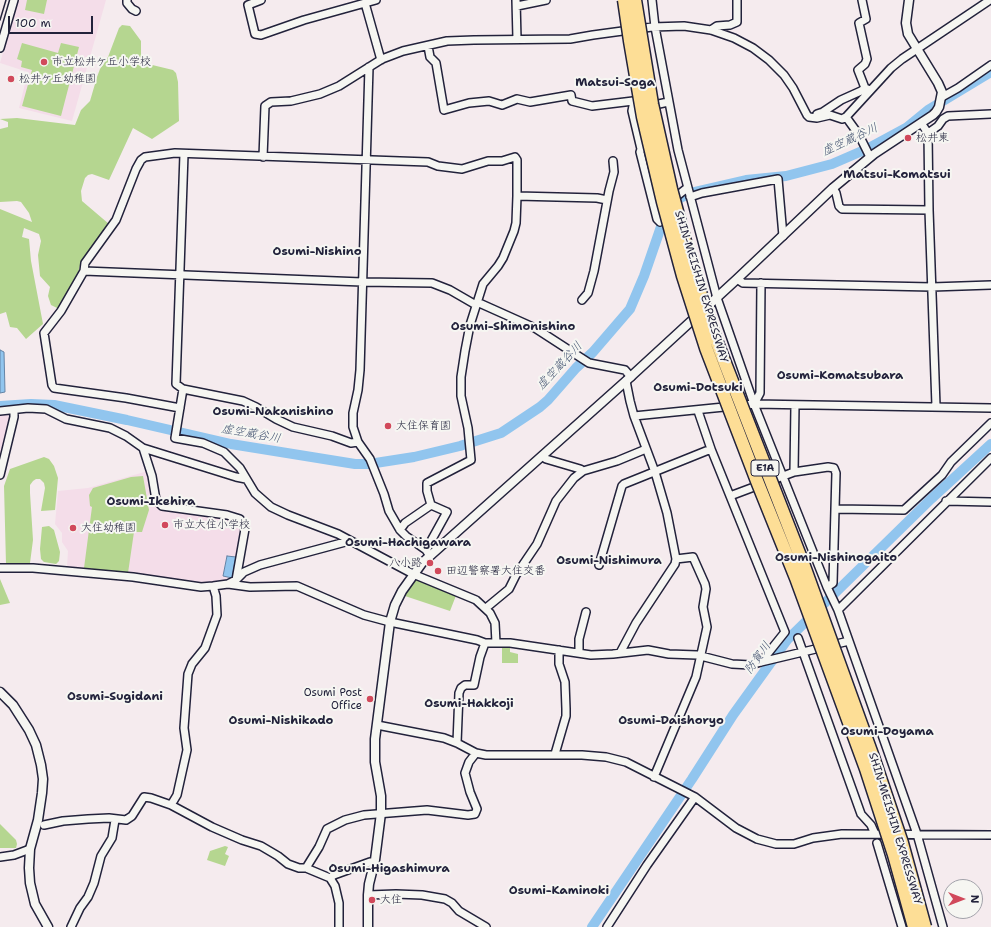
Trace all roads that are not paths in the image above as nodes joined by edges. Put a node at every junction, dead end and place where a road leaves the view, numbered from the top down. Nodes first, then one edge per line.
1 (14, 0) edge
2 (127, 0) edge
3 (261, 0) edge
4 (376, 0) edge
5 (546, 0) edge
6 (624, 0) edge
7 (635, 0) edge
8 (652, 0) edge
9 (737, 0) edge
10 (862, 0) edge
11 (909, 0) edge
12 (990, 0) edge
13 (365, 3) junction
14 (516, 3) edge
15 (136, 11) dead end
16 (655, 27) junction
17 (711, 30) junction
18 (516, 39) junction
19 (428, 46) junction
20 (0, 48) edge
21 (916, 49) junction
22 (381, 60) junction
23 (991, 65) edge
24 (369, 67) junction
25 (868, 89) junction
26 (634, 101) junction
27 (941, 101) junction
28 (668, 102) junction
29 (991, 114) edge
30 (809, 117) junction
31 (846, 117) junction
32 (921, 123) junction
33 (928, 133) junction
34 (655, 134) dead end
35 (638, 138) junction
36 (184, 154) junction
37 (263, 157) junction
38 (870, 157) junction
39 (367, 161) junction
40 (613, 161) dead end
41 (687, 188) junction
42 (833, 188) junction
43 (517, 196) junction
44 (690, 197) junction
45 (607, 200) junction
46 (929, 210) junction
47 (783, 236) junction
48 (84, 271) junction
49 (179, 274) junction
50 (737, 279) junction
51 (362, 282) junction
52 (762, 283) junction
53 (991, 285) edge
54 (932, 287) junction
55 (717, 298) junction
56 (582, 300) dead end
57 (477, 303) junction
58 (629, 379) junction
59 (183, 389) junction
60 (754, 404) junction
61 (795, 405) junction
62 (936, 406) junction
63 (180, 408) junction
64 (991, 408) edge
65 (0, 411) edge
66 (14, 411) junction
67 (698, 411) junction
68 (634, 416) junction
69 (991, 423) edge
70 (358, 442) junction
71 (143, 448) junction
72 (646, 449) junction
73 (711, 449) junction
74 (542, 456) junction
75 (991, 458) edge
76 (582, 471) junction
77 (654, 472) junction
78 (794, 472) junction
79 (0, 475) edge
80 (782, 477) junction
81 (246, 479) junction
82 (730, 496) junction
83 (946, 501) junction
84 (991, 502) edge
85 (431, 505) junction
86 (835, 509) junction
87 (400, 530) junction
88 (349, 541) junction
89 (428, 553) junction
90 (676, 559) junction
91 (0, 564) edge
92 (599, 565) dead end
93 (0, 568) edge
94 (413, 574) junction
95 (236, 580) junction
96 (228, 584) junction
97 (213, 586) junction
98 (827, 587) junction
99 (486, 608) junction
100 (838, 610) junction
101 (586, 612) dead end
102 (390, 622) junction
103 (798, 638) dead end
104 (850, 641) junction
105 (496, 643) junction
106 (485, 644) junction
107 (559, 650) junction
108 (579, 653) junction
109 (620, 653) junction
110 (804, 653) junction
111 (700, 656) junction
112 (762, 662) junction
113 (0, 692) edge
114 (377, 725) junction
115 (457, 743) junction
116 (476, 753) junction
117 (555, 754) junction
118 (654, 777) junction
119 (695, 797) junction
120 (172, 805) junction
121 (381, 813) junction
122 (115, 820) junction
123 (44, 825) dead end
124 (875, 834) junction
125 (917, 834) junction
126 (991, 835) edge
127 (877, 843) dead end
128 (30, 849) junction
129 (0, 857) edge
130 (374, 863) junction
131 (306, 868) junction
132 (330, 878) junction
133 (368, 895) junction
134 (48, 927) edge
135 (71, 927) edge
136 (339, 927) edge
137 (368, 927) edge
138 (486, 927) edge
139 (607, 927) edge
140 (902, 927) edge
141 (914, 927) edge
142 (925, 927) edge
143 (943, 927) edge

1 - 20 street
2 - 15 street
3 - 13 street
4 - 13 street
5 - 14 street
6 - 141 highway, SHIN-MEISHIN EXPRESSWAY / E1A, bridge
7 - 142 highway, SHIN-MEISHIN EXPRESSWAY / E1A, bridge
8 - 16 street
9 - 17 street
10 - 25 street
11 - 21 street
12 - 21 street
13 - 22 street
14 - 18 street
16 - 17 street
16 - 18 street
16 - 28 street
17 - 30 street
18 - 19 street
19 - 22 street
19 - 26 street
21 - 25 street
21 - 27 street
22 - 24 street
23 - 27 street
24 - 37 street
24 - 39 street
25 - 30 street
25 - 31 street
26 - 28 street
26 - 35 street
27 - 32 street
28 - 41 street
29 - 33 street
30 - 31 street
31 - 38 street
32 - 33 street
32 - 38 street
33 - 46 street
34 - 35 street
35 - 41 street
36 - 37 street
36 - 48 street
36 - 49 street
37 - 39 street
38 - 42 street
39 - 43 street
39 - 51 street
40 - 45 street
41 - 44 street
42 - 46 street
42 - 47 street
43 - 45 street
43 - 57 street
44 - 47 street
44 - 55 street
45 - 56 street
46 - 54 street
47 - 50 street
48 - 49 street
48 - 63 street
49 - 51 street
49 - 59 street
50 - 52 street
50 - 55 street
51 - 57 street
51 - 70 street
52 - 54 street
52 - 60 street
53 - 54 street
54 - 62 street
55 - 58 street
55 - 60 street
57 - 58 street
57 - 85 street
58 - 68 street
58 - 74 street
59 - 63 street
59 - 70 street
60 - 61 street
60 - 67 street
60 - 80 street
61 - 62 street
61 - 78 street
62 - 64 street
63 - 81 street
65 - 66 street
66 - 71 street
66 - 79 street
67 - 68 street
67 - 73 street
68 - 72 street
69 - 86 street
70 - 87 street
71 - 81 street
71 - 95 street
72 - 76 street
72 - 77 street
73 - 77 street
73 - 82 street
74 - 76 street
74 - 89 street
75 - 83 street
76 - 99 street
77 - 90 street
77 - 92 street
78 - 80 street
78 - 86 street
80 - 82 street
80 - 98 street
81 - 88 street
82 - 112 street
83 - 84 street
83 - 100 street
85 - 87 street
85 - 89 street
86 - 98 street
87 - 89 street
88 - 94 street
88 - 95 street
89 - 94 street
90 - 109 street
90 - 111 street
91 - 93 street
93 - 97 street
94 - 99 street
94 - 102 street
95 - 96 street
96 - 97 street
96 - 102 street
97 - 120 street
98 - 100 street
99 - 105 street
100 - 104 street
101 - 108 street
102 - 106 street
102 - 114 street
103 - 110 street
104 - 110 street
104 - 125 street
105 - 106 street
105 - 107 street
106 - 115 street
107 - 108 street
107 - 117 street
108 - 109 street
109 - 111 street
110 - 112 street
110 - 124 street
111 - 112 street
111 - 118 street
113 - 128 street
114 - 115 street
114 - 121 street
115 - 116 street
116 - 117 street
116 - 121 street
117 - 118 street
118 - 119 street
119 - 124 street
119 - 139 street
120 - 122 street
120 - 131 street
121 - 130 street
121 - 131 street
122 - 123 street
122 - 135 street
124 - 125 street
125 - 126 street
125 - 143 street
127 - 140 street
128 - 129 street
128 - 134 street
130 - 132 street
130 - 133 street
131 - 132 street
132 - 136 street
133 - 137 street
133 - 138 street

